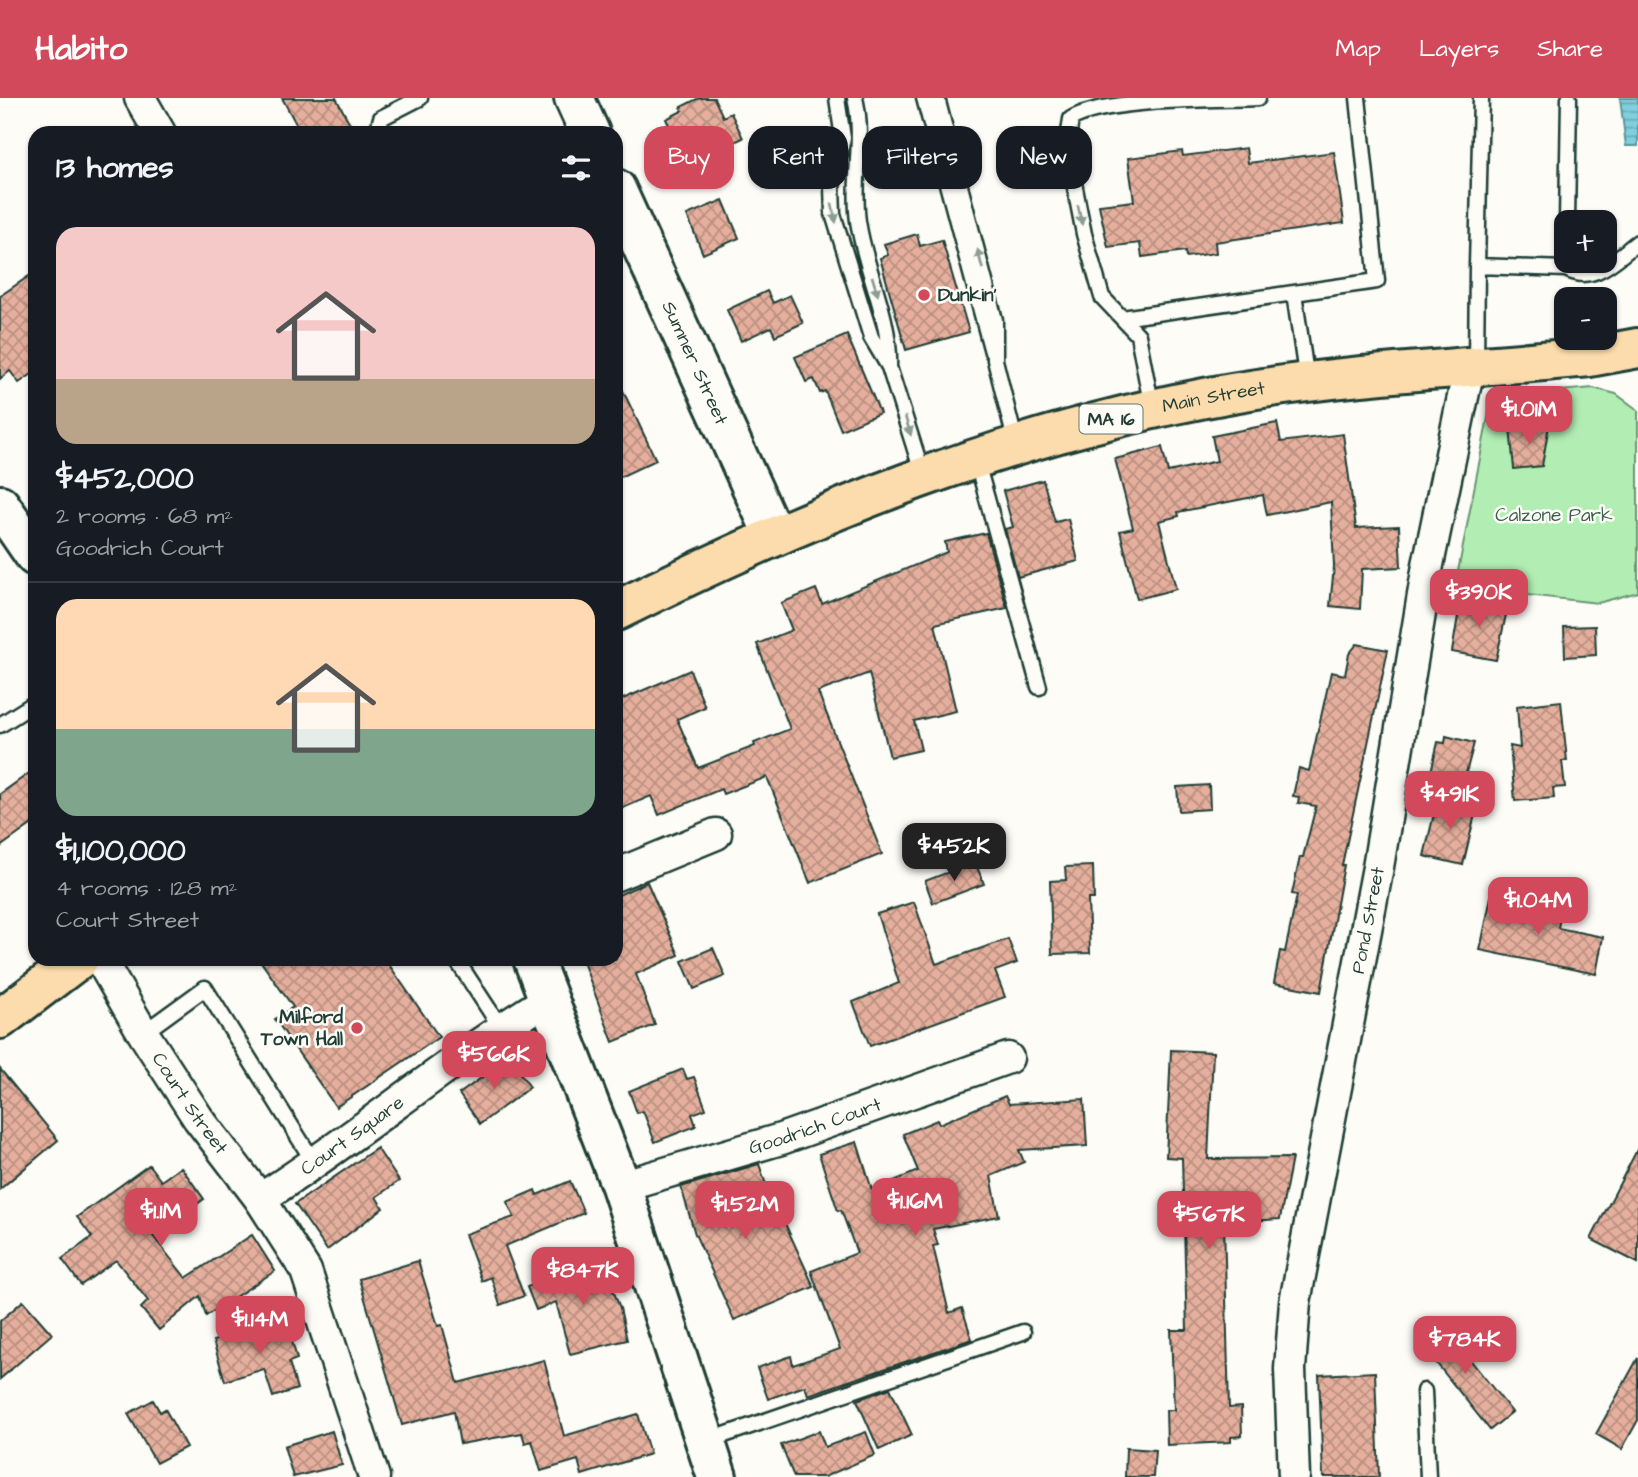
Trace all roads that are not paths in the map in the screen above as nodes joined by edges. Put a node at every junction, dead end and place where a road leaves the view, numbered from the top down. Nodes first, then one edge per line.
1 (140, 98) edge
2 (420, 98) edge
3 (574, 98) edge
4 (837, 98) edge
5 (855, 98) edge
6 (924, 98) edge
7 (937, 98) edge
8 (1258, 98) edge
9 (1358, 98) edge
10 (1481, 98) edge
11 (1569, 98) edge
12 (156, 126) edge
13 (379, 126) edge
14 (587, 126) edge
15 (623, 204) edge
16 (1567, 210) edge
17 (1638, 242) edge
18 (1617, 257) edge
19 (1477, 267) junction
20 (1554, 269) edge
21 (1574, 273) edge
22 (1594, 273) edge
23 (1294, 293) junction
24 (1122, 318) junction
25 (1638, 348) edge
26 (995, 360) junction
27 (889, 367) junction
28 (1473, 368) junction
29 (1307, 383) junction
30 (1152, 410) junction
31 (1017, 445) junction
32 (975, 458) junction
33 (923, 475) junction
34 (0, 505) edge
35 (774, 536) junction
36 (28, 546) edge
37 (623, 608) edge
38 (1040, 687) dead end
39 (28, 707) edge
40 (0, 725) edge
41 (716, 834) dead end
42 (623, 872) edge
43 (70, 966) edge
44 (104, 966) edge
45 (461, 966) edge
46 (536, 966) edge
47 (549, 999) junction
48 (0, 1019) edge
49 (501, 1028) junction
50 (143, 1033) junction
51 (1008, 1058) dead end
52 (315, 1164) junction
53 (621, 1186) junction
54 (260, 1199) junction
55 (1023, 1332) dead end
56 (1424, 1391) dead end
57 (712, 1459) edge
58 (374, 1477) edge
59 (1294, 1477) edge
60 (1428, 1477) edge

1 - 12 street
2 - 13 lane
3 - 14 street
4 -> 27 lane
5 -> 27 lane
6 - 26 lane
26 -> 7 lane
8 -> 24 lane
9 - 23 lane
10 - 19 lane
11 - 16 lane
15 - 35 street, Sumner Street
17 - 18 lane
19 - 20 lane
19 - 28 lane
21 - 22 lane
23 - 24 lane
23 - 29 lane
24 - 30 lane
25 - 28 main road, Main Street / MA 16
26 - 31 lane
27 -> 33 lane
28 - 29 main road, Main Street / MA 16
28 - 59 street, Pond Street
29 - 30 main road, Main Street / MA 16
30 - 31 main road, Main Street / MA 16
31 - 32 main road, Main Street / MA 16
32 - 33 main road, Main Street / MA 16
32 - 38 lane
33 - 35 main road, Main Street / MA 16
34 - 36 street
35 - 37 main road, Main Street / MA 16
39 - 40 lane
41 - 42 street
43 - 48 main road
44 - 50 street, Court Street
45 - 49 lane
46 - 47 street
47 - 49 street, Court Square
47 - 53 street
49 - 52 street, Court Square
50 - 52 lane
50 - 54 street, Court Street
51 - 53 street, Goodrich Court
52 - 54 street, Court Square
53 - 57 street
54 - 58 street, Court Street
55 - 57 lane
56 - 60 lane

